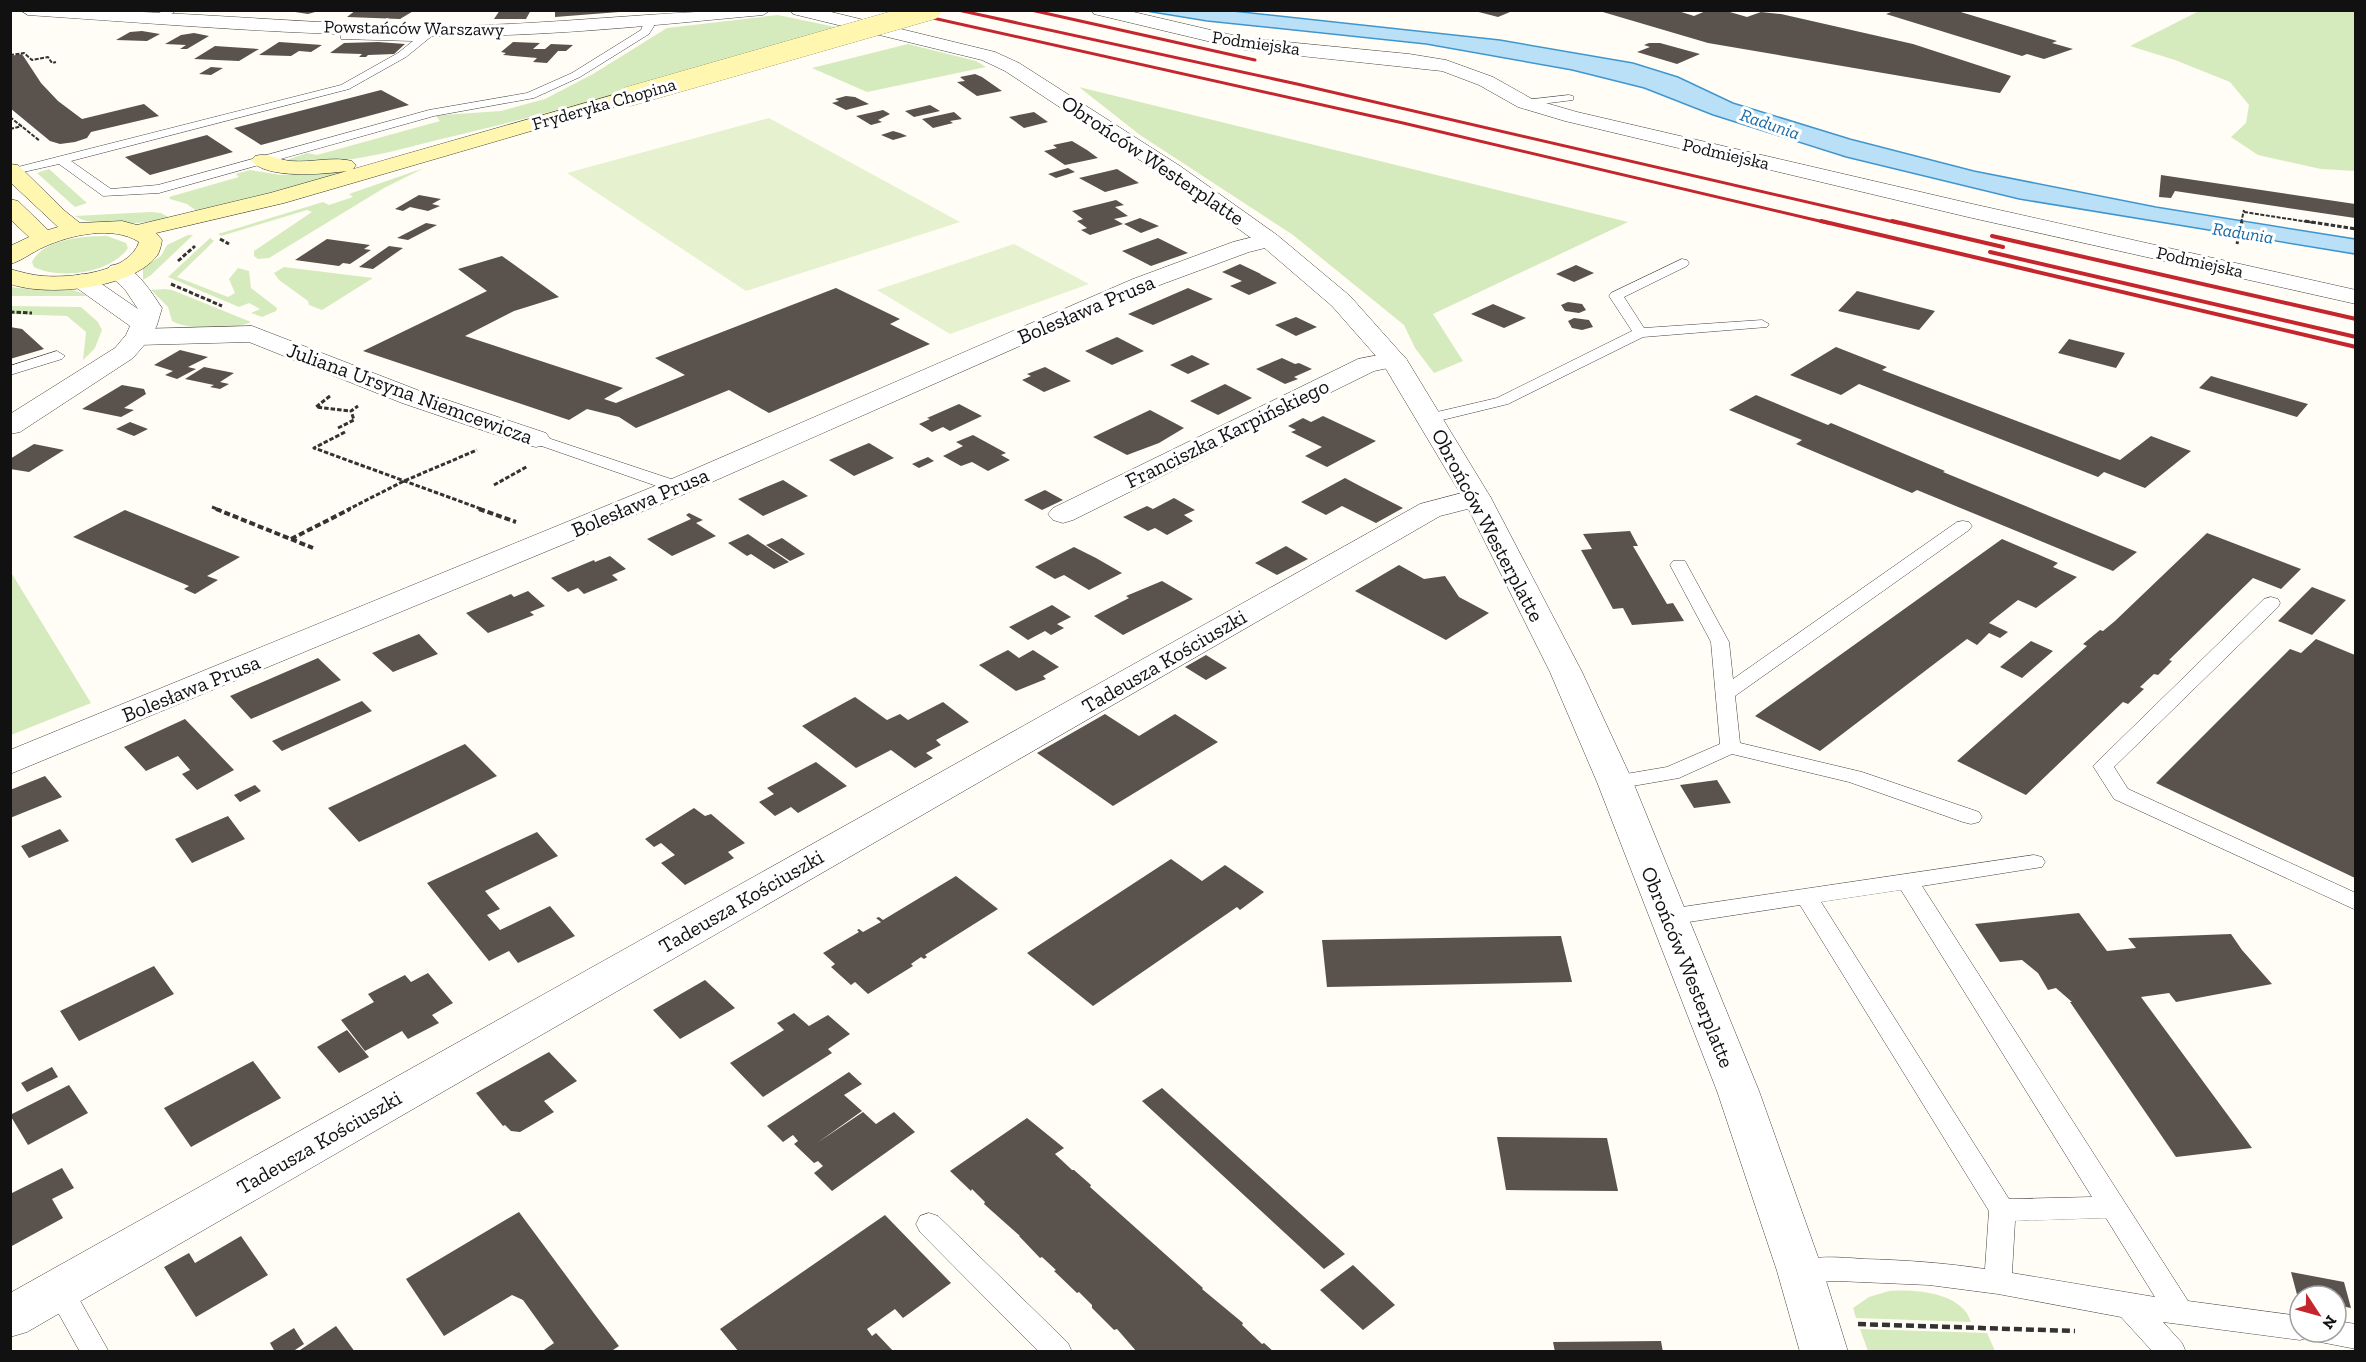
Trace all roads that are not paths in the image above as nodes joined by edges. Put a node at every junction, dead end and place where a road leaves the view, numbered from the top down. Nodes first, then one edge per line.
1 (28, 10) edge
2 (764, 10) edge
3 (799, 10) edge
4 (931, 10) edge
5 (1100, 10) edge
6 (110, 13) edge
7 (165, 14) edge
8 (648, 22) junction
9 (428, 35) junction
10 (1569, 98) dead end
11 (1525, 103) junction
12 (61, 160) junction
13 (262, 160) junction
14 (403, 162) junction
15 (12, 171) edge
16 (10, 206) edge
17 (76, 231) junction
18 (144, 235) junction
19 (44, 238) junction
20 (1269, 240) junction
21 (10, 257) edge
22 (1682, 263) dead end
23 (118, 271) junction
24 (10, 276) edge
25 (82, 281) junction
26 (2355, 297) edge
27 (1762, 324) dead end
28 (141, 331) junction
29 (1640, 333) junction
30 (57, 356) dead end
31 (1394, 360) junction
32 (10, 371) edge
33 (1430, 418) junction
34 (10, 426) edge
35 (536, 439) joint
36 (677, 487) junction
37 (1477, 498) junction
38 (1063, 514) dead end
39 (1963, 526) dead end
40 (1679, 565) dead end
41 (2271, 603) dead end
42 (1725, 694) junction
43 (1730, 747) junction
44 (10, 763) edge
45 (1615, 782) junction
46 (1971, 817) dead end
47 (2034, 862) dead end
48 (1907, 881) junction
49 (1806, 897) junction
50 (2355, 902) edge
51 (1669, 918) junction
52 (2113, 1207) junction
53 (2002, 1210) junction
54 (929, 1224) dead end
55 (1800, 1271) junction
56 (1998, 1282) junction
57 (59, 1289) junction
58 (2129, 1306) junction
59 (2179, 1311) junction
60 (10, 1317) edge
61 (2288, 1326) edge
62 (1837, 1338) edge
63 (95, 1352) edge
64 (1058, 1352) edge
65 (2172, 1352) edge

1 - 6 street, Powstańców Warszawy
2 - 8 street, Powstańców Warszawy
3 - 20 street, Obrońców Westerplatte
4 - 14 main road, Fryderyka Chopina, bridge
5 - 11 street, Podmiejska
6 - 7 street, Powstańców Warszawy
7 - 9 street, Powstańców Warszawy
8 - 9 street, Powstańców Warszawy
8 - 13 lane
9 - 12 lane
10 - 11 lane
11 - 26 street, Podmiejska
12 - 13 lane
12 - 15 lane
13 - 14 main road
14 - 18 main road, Fryderyka Chopina
15 - 17 main road
16 - 19 main road
17 - 18 main road
17 - 19 main road
18 - 23 main road
19 - 21 main road
20 - 31 street, Obrońców Westerplatte
20 - 36 street, Bolesława Prusa
22 - 29 lane
23 - 25 main road
23 - 28 street
24 - 25 main road
25 - 28 street
27 - 29 lane
28 - 34 street
28 - 35 street, Juliana Ursyna Niemcewicza
29 - 33 lane
30 - 32 lane
31 - 33 street, Obrońców Westerplatte
31 - 38 street, Franciszka Karpińskiego
33 - 37 street, Obrońców Westerplatte
35 - 36 lane, Juliana Ursyna Niemcewicza
36 - 44 street, Bolesława Prusa
37 - 45 street, Obrońców Westerplatte
37 - 57 street, Tadeusza Kościuszki
39 - 42 lane
40 - 42 lane
41 - 50 lane
42 - 43 lane
43 - 45 lane
43 - 46 lane
45 - 51 street, Obrońców Westerplatte
47 - 48 lane
48 - 49 lane
48 - 52 lane
49 - 51 lane
49 - 53 lane
51 - 55 street, Obrońców Westerplatte
52 - 53 lane
52 - 59 lane
53 - 56 lane
54 - 64 lane
55 - 56 lane
55 - 62 street, Obrońców Westerplatte
56 - 58 lane
57 - 60 street, Tadeusza Kościuszki
57 - 63 lane
58 - 59 lane
58 - 65 lane
59 - 61 lane

